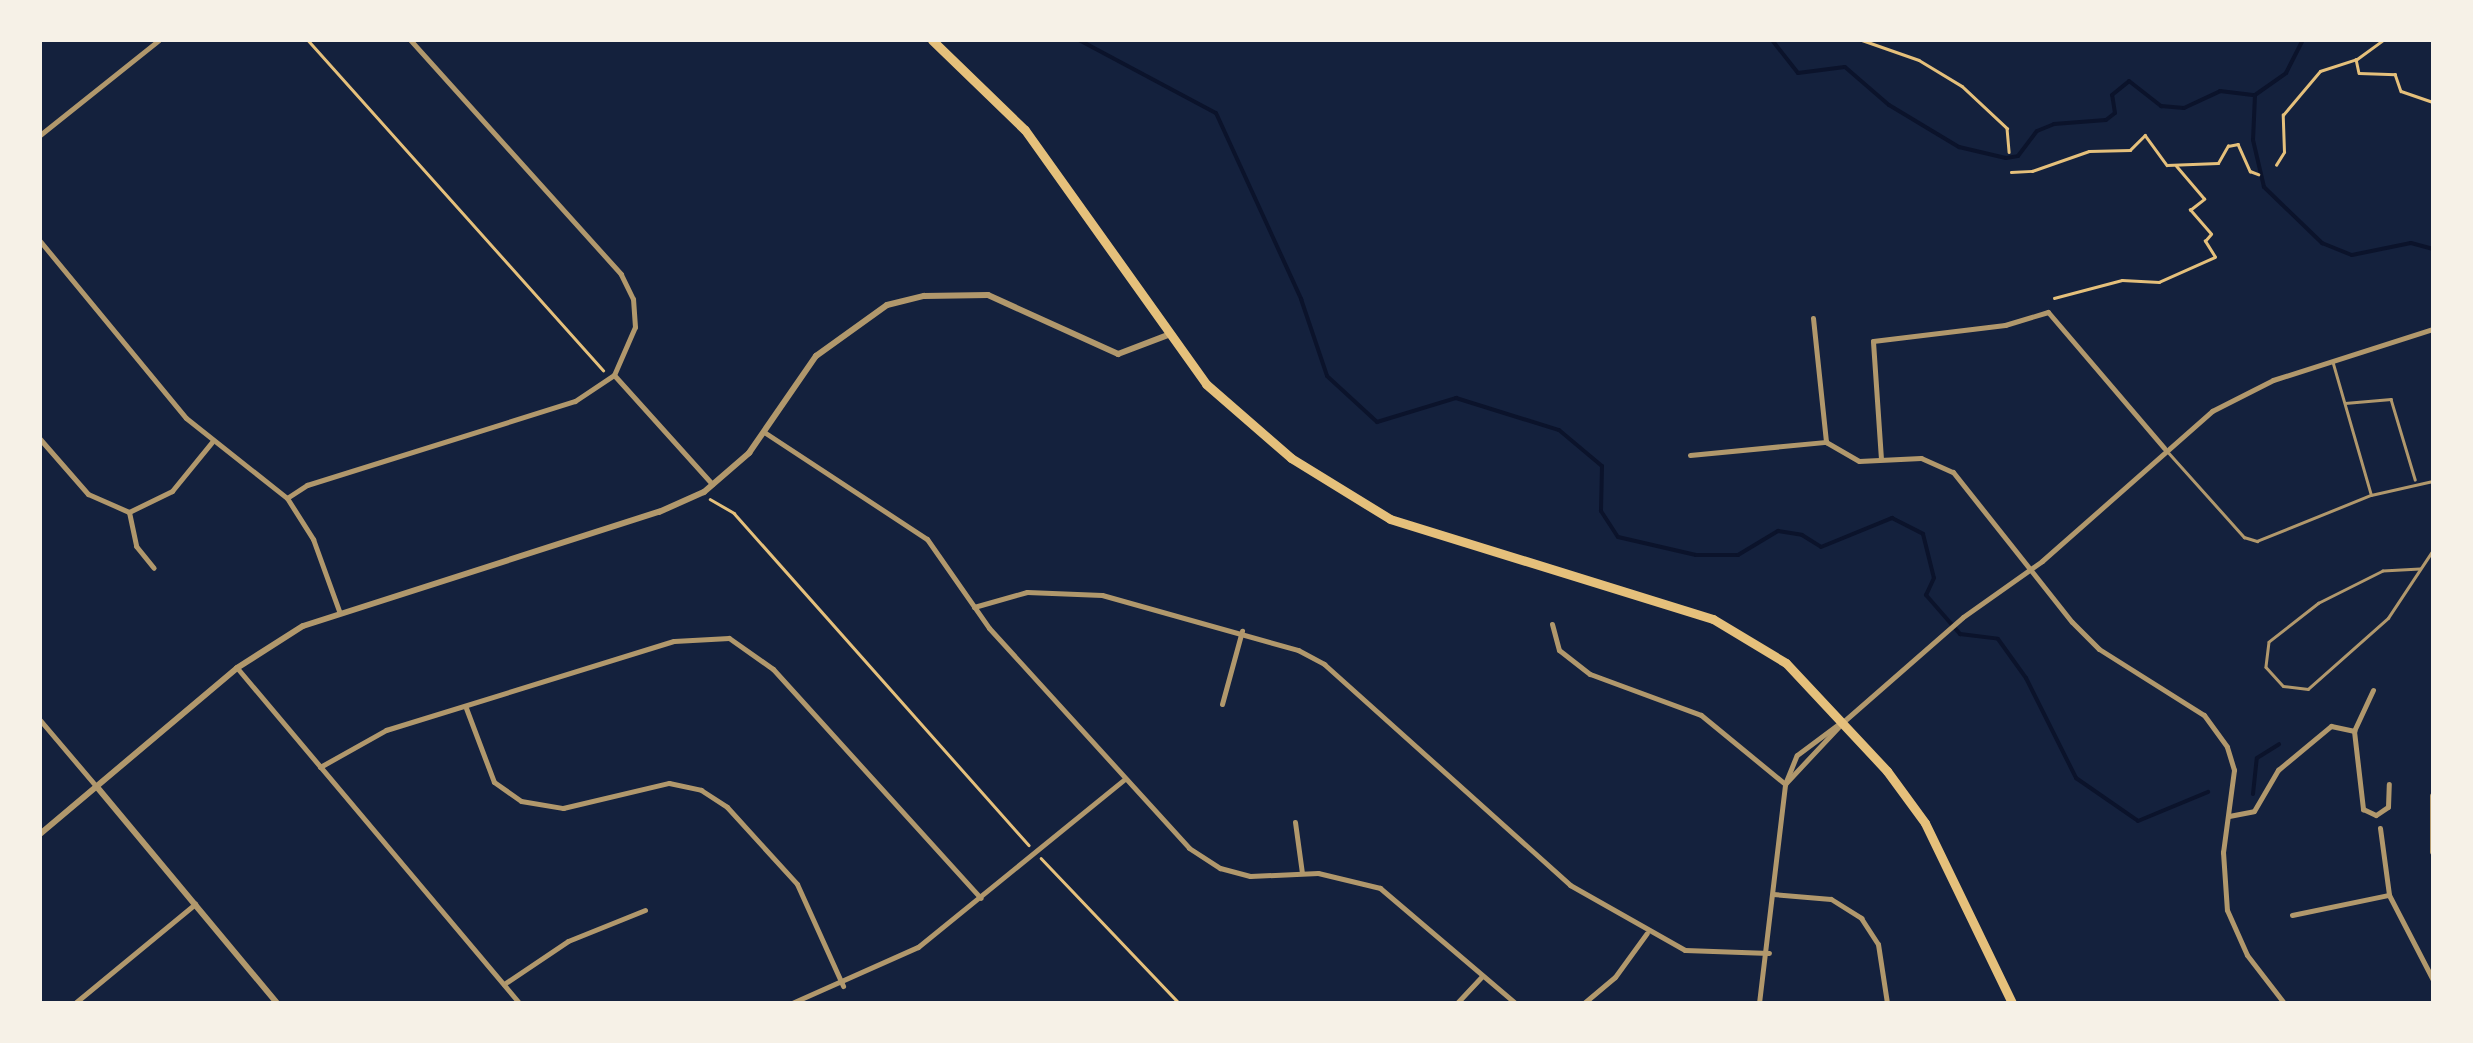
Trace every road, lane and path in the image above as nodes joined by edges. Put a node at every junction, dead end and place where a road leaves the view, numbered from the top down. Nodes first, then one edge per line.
1 (159, 40) edge
2 (308, 40) edge
3 (410, 40) edge
4 (932, 40) edge
5 (1862, 40) edge
6 (2383, 40) edge
7 (2356, 59) junction
8 (2433, 102) edge
9 (40, 135) edge
10 (2009, 152) dead end
11 (2175, 165) junction
12 (2276, 165) dead end
13 (2011, 172) dead end
14 (2258, 174) dead end
15 (40, 242) edge
16 (2432, 269) edge
17 (2433, 296) edge
18 (2054, 298) dead end
19 (1814, 318) dead end
20 (2433, 330) edge
21 (1168, 335) junction
22 (2332, 361) junction
23 (614, 375) junction
24 (2345, 404) junction
25 (764, 432) junction
26 (40, 439) edge
27 (212, 442) junction
28 (1826, 442) junction
29 (2164, 448) junction
30 (1690, 455) dead end
31 (1880, 458) junction
32 (2415, 480) junction
33 (2433, 481) edge
34 (713, 485) junction
35 (2371, 495) junction
36 (288, 498) junction
37 (709, 498) dead end
38 (129, 512) junction
39 (2433, 550) edge
40 (154, 568) dead end
41 (2031, 570) junction
42 (2420, 570) junction
43 (974, 607) junction
44 (339, 611) junction
45 (1552, 624) dead end
46 (1242, 631) junction
47 (237, 668) junction
48 (2374, 690) dead end
49 (1222, 704) dead end
50 (466, 708) junction
51 (40, 720) edge
52 (1844, 722) junction
53 (2354, 730) junction
54 (320, 767) junction
55 (1124, 779) junction
56 (1785, 784) junction
57 (2389, 784) dead end
58 (97, 786) junction
59 (2433, 796) edge
60 (2229, 816) junction
61 (1295, 822) dead end
62 (2380, 828) dead end
63 (40, 834) edge
64 (1033, 849) dead end
65 (2433, 852) edge
66 (1040, 857) dead end
67 (1302, 873) junction
68 (1773, 894) junction
69 (2389, 894) junction
70 (980, 898) junction
71 (195, 904) junction
72 (646, 910) dead end
73 (2292, 915) dead end
74 (1646, 933) junction
75 (1769, 953) junction
76 (1483, 975) junction
77 (2433, 980) edge
78 (504, 984) junction
79 (843, 986) junction
80 (274, 1002) edge
81 (75, 1003) edge
82 (519, 1003) edge
83 (792, 1003) edge
84 (1178, 1003) edge
85 (1291, 1003) edge
86 (1327, 1003) edge
87 (1457, 1003) edge
88 (1515, 1003) edge
89 (1584, 1003) edge
90 (1759, 1003) edge
91 (1888, 1003) edge
92 (2012, 1003) edge
93 (2284, 1003) edge

1 - 9 street
2 - 23 path
3 - 23 street
4 - 21 main road
5 - 10 path
6 - 7 path
7 - 8 path
7 - 12 path
11 - 13 path
11 - 14 path
11 - 18 path
15 - 27 street
16 - 17 street
19 - 28 street
20 - 22 street
21 - 25 street
21 - 52 main road
22 - 24 lane
22 - 29 street
23 - 34 street
23 - 36 street
24 - 32 lane
24 - 35 lane
25 - 34 street
25 - 43 street
26 - 38 street
27 - 36 street
27 - 38 street
28 - 30 street
28 - 31 street
29 - 31 street
29 - 35 lane
29 - 41 street
31 - 41 street
32 - 33 lane
32 - 35 lane
34 - 44 street
36 - 44 street
37 - 64 path
38 - 40 street
39 - 42 lane
41 - 52 street
41 - 60 street
42 - 42 lane
43 - 46 street
43 - 55 street
44 - 47 street
45 - 56 street
46 - 49 street
46 - 74 street
47 - 54 street
47 - 58 street
48 - 53 street
50 - 54 street
50 - 70 street
50 - 79 street
51 - 58 street
52 - 56 street
52 - 56 street
52 - 92 main road
53 - 57 street
53 - 60 street
54 - 78 street
55 - 67 street
55 - 70 street
56 - 68 street
58 - 63 street
58 - 71 street
59 - 65 street
60 - 93 street
61 - 67 street
62 - 69 street
66 - 84 path
67 - 76 street
68 - 75 street
68 - 91 street
69 - 73 street
69 - 77 street
70 - 79 street
71 - 80 street
71 - 81 street
72 - 78 street
74 - 75 street
74 - 89 street
75 - 90 street
76 - 87 street
76 - 88 street
78 - 82 street
79 - 83 street
85 - 86 street

